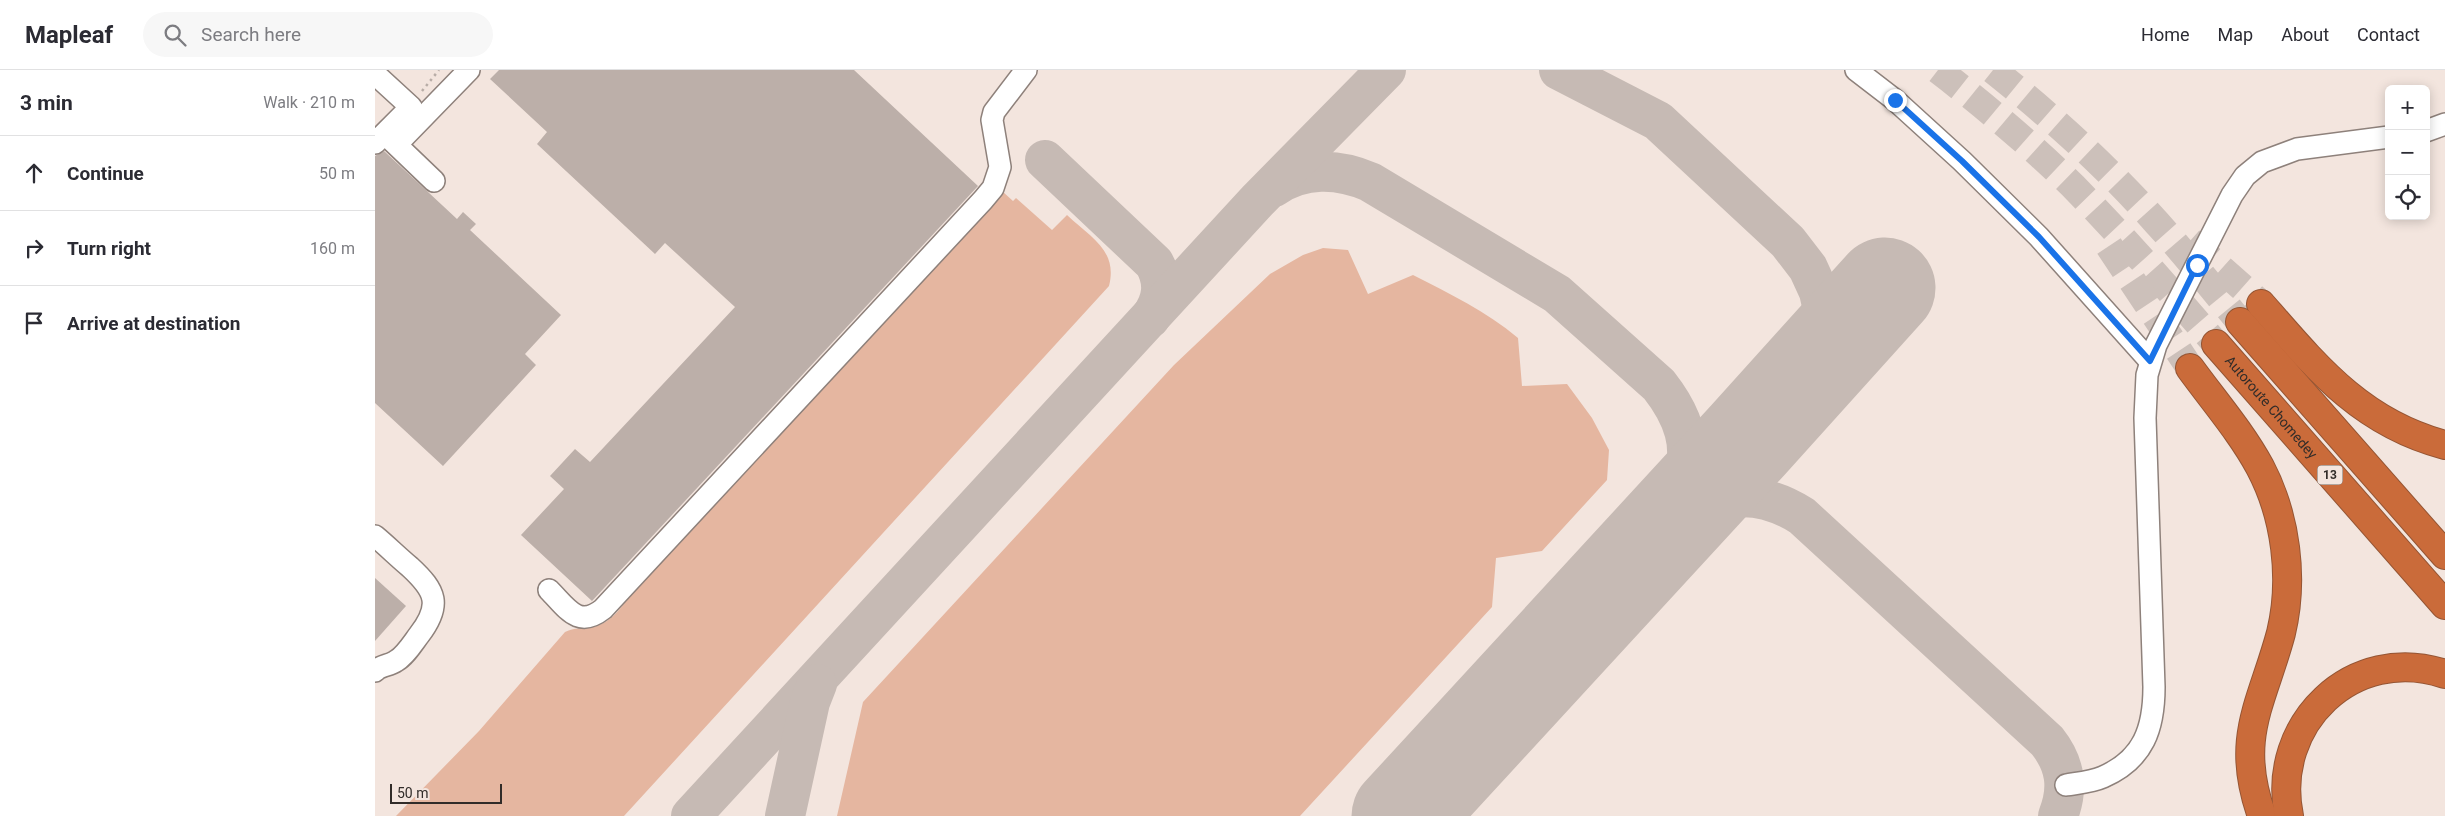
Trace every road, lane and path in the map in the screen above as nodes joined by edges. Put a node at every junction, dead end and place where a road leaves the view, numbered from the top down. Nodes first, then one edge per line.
1 (449, 70) edge
2 (469, 70) edge
3 (1026, 70) edge
4 (1856, 70) edge
5 (375, 74) edge
6 (417, 112) junction
7 (2445, 124) edge
8 (2429, 130) edge
9 (383, 136) edge
10 (2385, 138) edge
11 (434, 181) dead end
12 (2261, 304) tunnel mouth
13 (2240, 322) tunnel mouth
14 (2216, 344) tunnel mouth
15 (2150, 361) junction
16 (2190, 368) tunnel mouth
17 (2445, 445) edge
18 (375, 536) edge
19 (2445, 555) edge
20 (549, 590) dead end
21 (2445, 605) edge
22 (375, 671) edge
23 (2445, 674) edge
24 (2066, 785) dead end
25 (2262, 816) edge
26 (2289, 816) edge

1 - 6 lane
2 - 6 lane
3 - 20 lane
4 - 15 lane
5 - 6 lane
6 - 9 lane
7 - 8 lane
9 - 11 lane
10 - 15 lane
12 - 17 highway
13 - 19 highway, 13
14 - 21 highway, Autoroute Chomedey / 13
15 - 24 lane
16 - 25 highway
18 - 22 lane
23 - 26 highway

